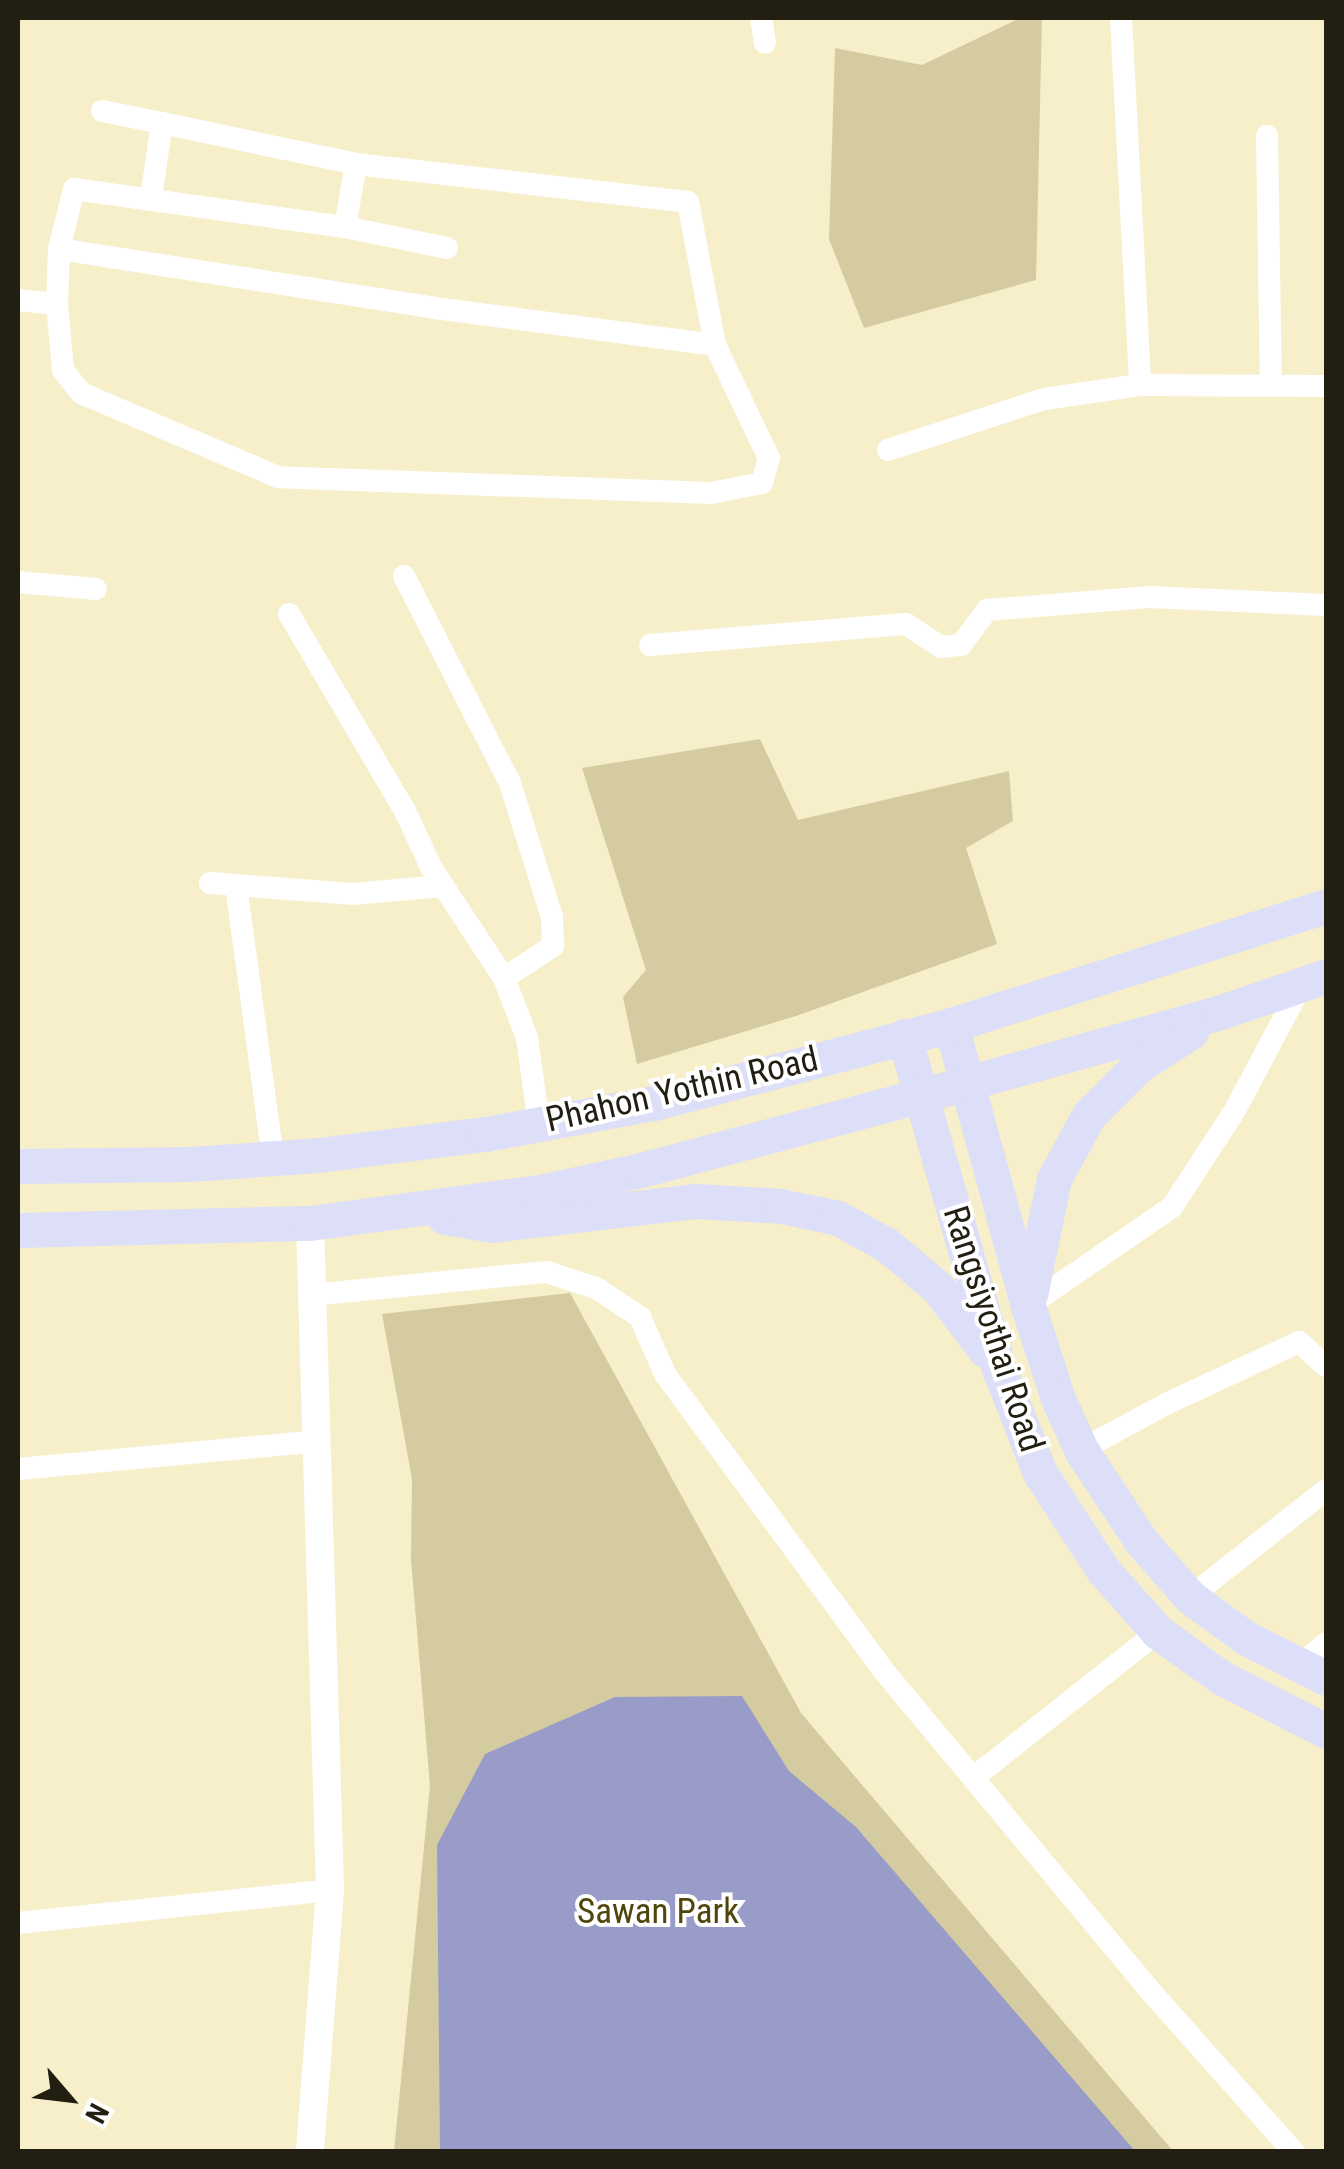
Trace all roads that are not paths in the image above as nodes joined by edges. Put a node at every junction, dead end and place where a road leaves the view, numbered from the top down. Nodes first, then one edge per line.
1 (762, 18) edge
2 (1121, 18) edge
3 (764, 44) dead end
4 (102, 110) dead end
5 (162, 123) junction
6 (1267, 136) dead end
7 (356, 164) junction
8 (152, 198) junction
9 (344, 227) junction
10 (447, 248) dead end
11 (59, 249) junction
12 (18, 300) edge
13 (57, 304) junction
14 (715, 345) junction
15 (1140, 385) junction
16 (1271, 385) junction
17 (1326, 386) edge
18 (888, 450) dead end
19 (404, 576) dead end
20 (18, 582) edge
21 (96, 589) dead end
22 (1326, 605) edge
23 (289, 614) dead end
24 (650, 645) dead end
25 (210, 883) dead end
26 (236, 885) junction
27 (443, 886) junction
28 (1326, 906) edge
29 (504, 978) junction
30 (1315, 979) edge
31 (1221, 1012) junction
32 (951, 1025) junction
33 (904, 1036) junction
34 (967, 1083) junction
35 (920, 1094) junction
36 (540, 1124) junction
37 (272, 1158) junction
38 (18, 1166) edge
39 (412, 1212) junction
40 (310, 1223) junction
41 (18, 1230) edge
42 (311, 1295) junction
43 (1028, 1306) junction
44 (998, 1366) junction
45 (1326, 1366) edge
46 (317, 1440) junction
47 (1082, 1450) junction
48 (18, 1469) edge
49 (1326, 1490) edge
50 (1190, 1597) junction
51 (1158, 1632) junction
52 (1318, 1662) edge
53 (1326, 1730) edge
54 (973, 1778) junction
55 (330, 1890) junction
56 (18, 1923) edge
57 (310, 2152) edge
58 (1294, 2152) edge

1 - 3 street
2 - 15 street
4 - 5 street
5 - 7 street
5 - 8 street
6 - 16 street
7 - 9 street
7 - 14 street
8 - 9 street
8 - 11 street
9 - 10 street
11 - 13 street
11 - 14 street
12 - 13 street
13 - 14 street
15 - 16 street
15 - 18 street
16 - 17 street
19 - 29 street
20 - 21 street
22 - 24 street
23 - 27 street
25 - 26 street
26 - 27 street
26 - 37 street
27 - 29 street
28 - 32 main road, Phahon Yothin Road
29 - 36 street
30 - 31 main road, Phahon Yothin Road
30 - 43 street
31 - 34 main road, Phahon Yothin Road
31 - 43 main road
32 - 33 main road, Phahon Yothin Road
32 - 34 main road, Rangsiyothai Road
33 - 35 main road, Rangsiyothai Road
33 - 36 main road, Phahon Yothin Road
34 - 35 main road, Phahon Yothin Road
34 - 43 main road, Rangsiyothai Road
35 - 39 main road, Phahon Yothin Road
35 - 44 main road, Rangsiyothai Road
36 - 37 main road, Phahon Yothin Road
37 - 38 main road, Phahon Yothin Road
39 - 40 main road, Phahon Yothin Road
39 - 44 main road
40 - 41 main road, Phahon Yothin Road
40 - 42 street
42 - 46 street
42 - 54 street
43 - 47 main road, Rangsiyothai Road
44 - 51 main road, Rangsiyothai Road
45 - 47 street
46 - 48 street
46 - 55 street
47 - 50 main road, Rangsiyothai Road
49 - 50 street
50 - 52 main road, Rangsiyothai Road
51 - 53 main road, Rangsiyothai Road
51 - 54 street
54 - 58 street
55 - 56 street
55 - 57 street

